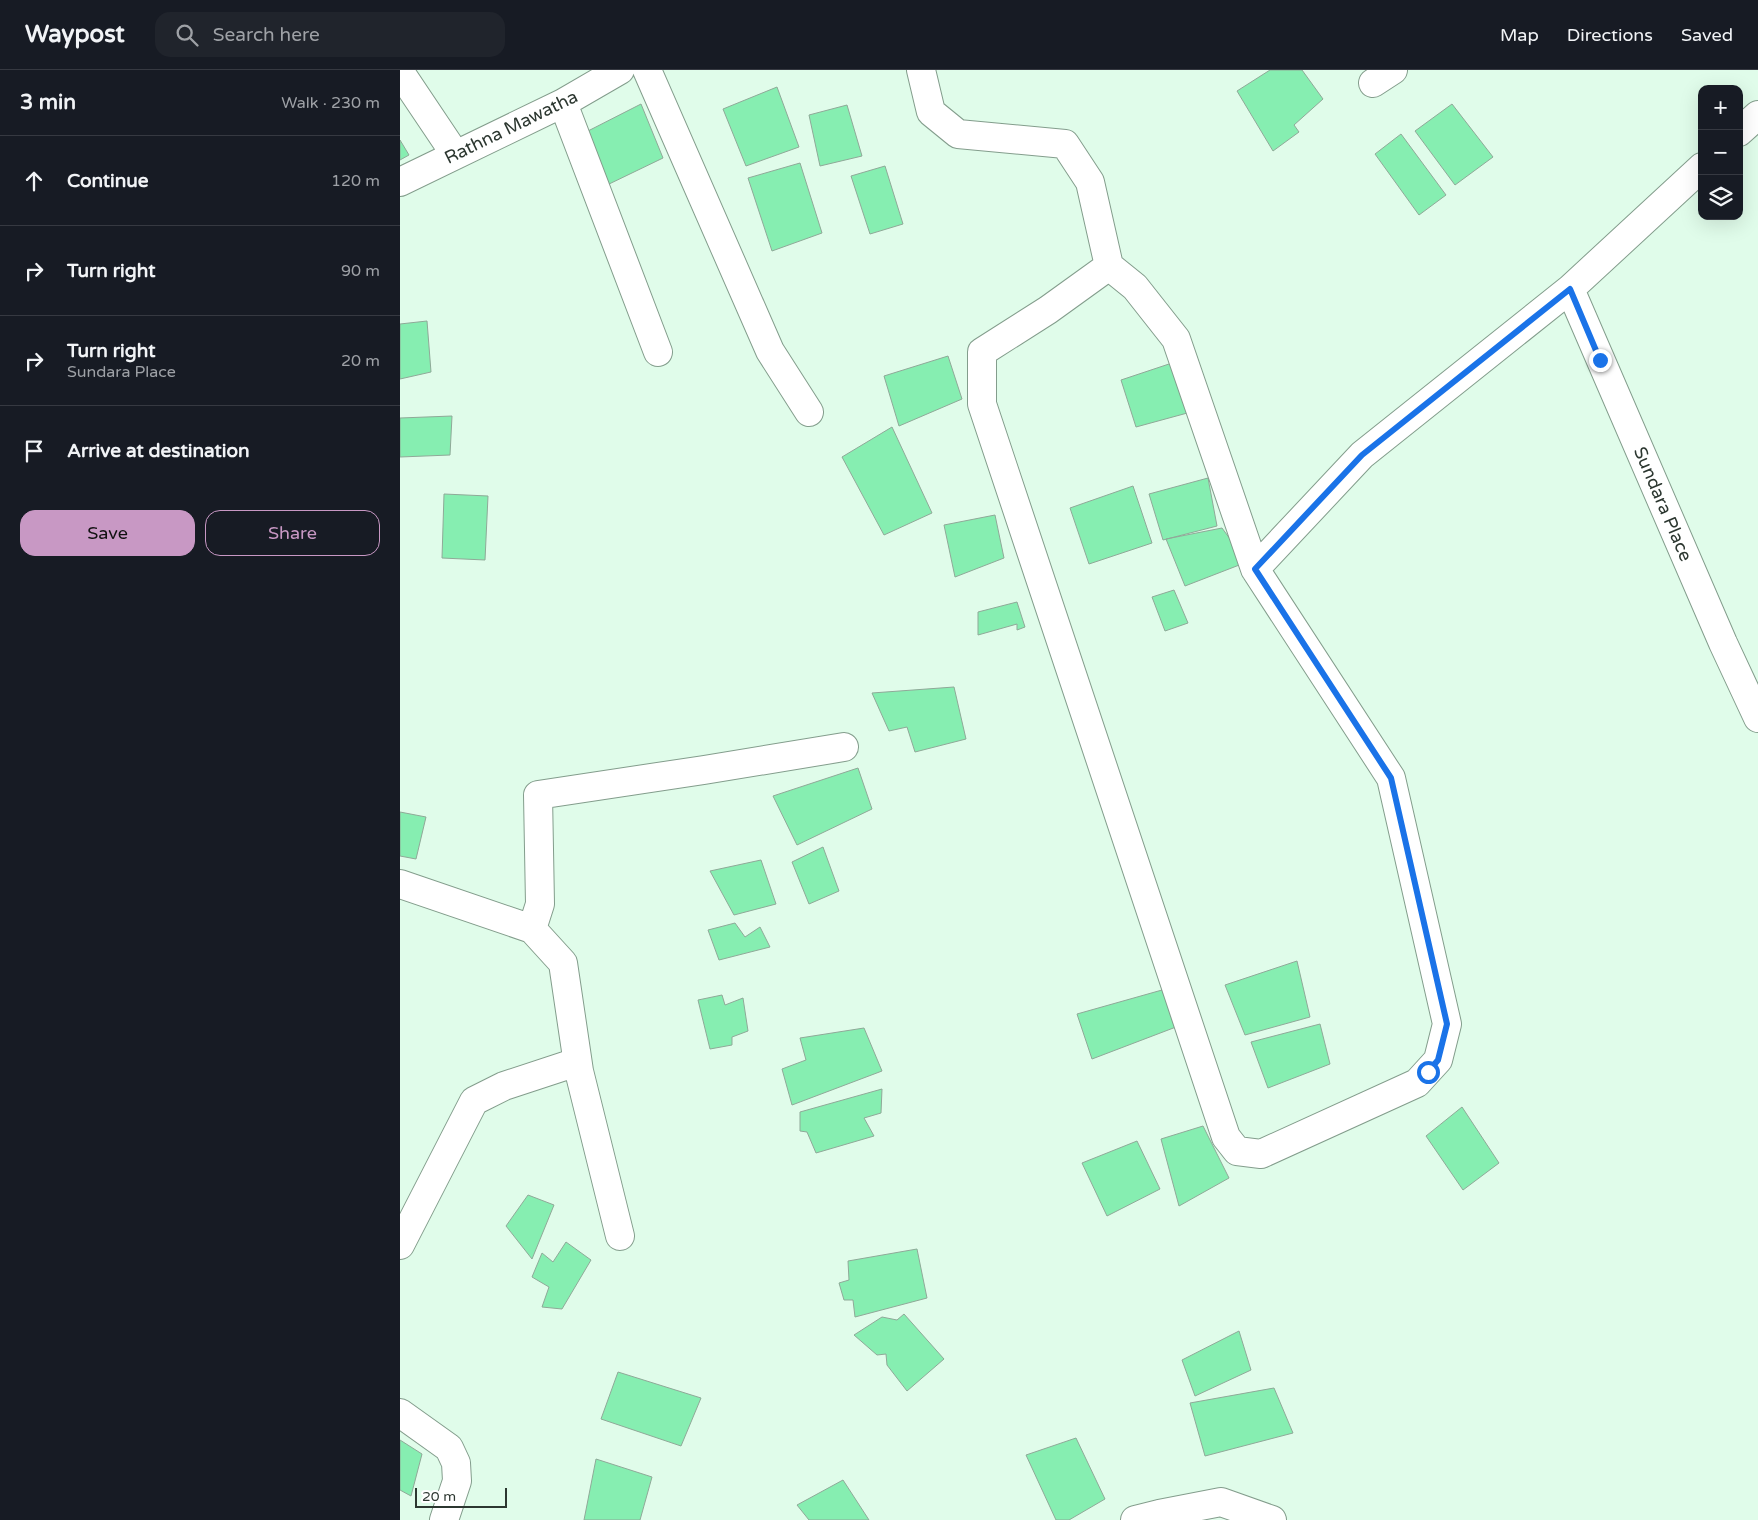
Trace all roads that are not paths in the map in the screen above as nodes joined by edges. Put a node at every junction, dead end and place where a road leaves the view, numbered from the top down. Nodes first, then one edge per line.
1 (620, 70) edge
2 (647, 70) edge
3 (921, 70) edge
4 (400, 72) edge
5 (563, 103) junction
6 (1758, 115) edge
7 (1741, 130) edge
8 (455, 154) junction
9 (1698, 171) edge
10 (400, 182) edge
11 (1109, 266) junction
12 (1570, 289) junction
13 (658, 352) dead end
14 (809, 412) dead end
15 (1255, 569) junction
16 (1758, 718) edge
17 (844, 747) dead end
18 (400, 884) edge
19 (532, 929) junction
20 (577, 1062) junction
21 (620, 1236) dead end
22 (400, 1245) edge
23 (400, 1414) edge
24 (444, 1520) edge
25 (1135, 1520) edge
26 (1272, 1520) edge

1 - 5 street, Rathna Mawatha
2 - 14 street
3 - 11 street
4 - 8 street
5 - 8 street, Rathna Mawatha
5 - 13 street
6 - 7 street
8 - 10 street, Rathna Mawatha
9 - 12 street
11 - 15 street
11 - 15 street
12 - 15 street
12 - 16 street, Sundara Place
17 - 19 street
18 - 19 street
19 - 20 street
20 - 21 street
20 - 22 street
23 - 24 street
25 - 26 street

